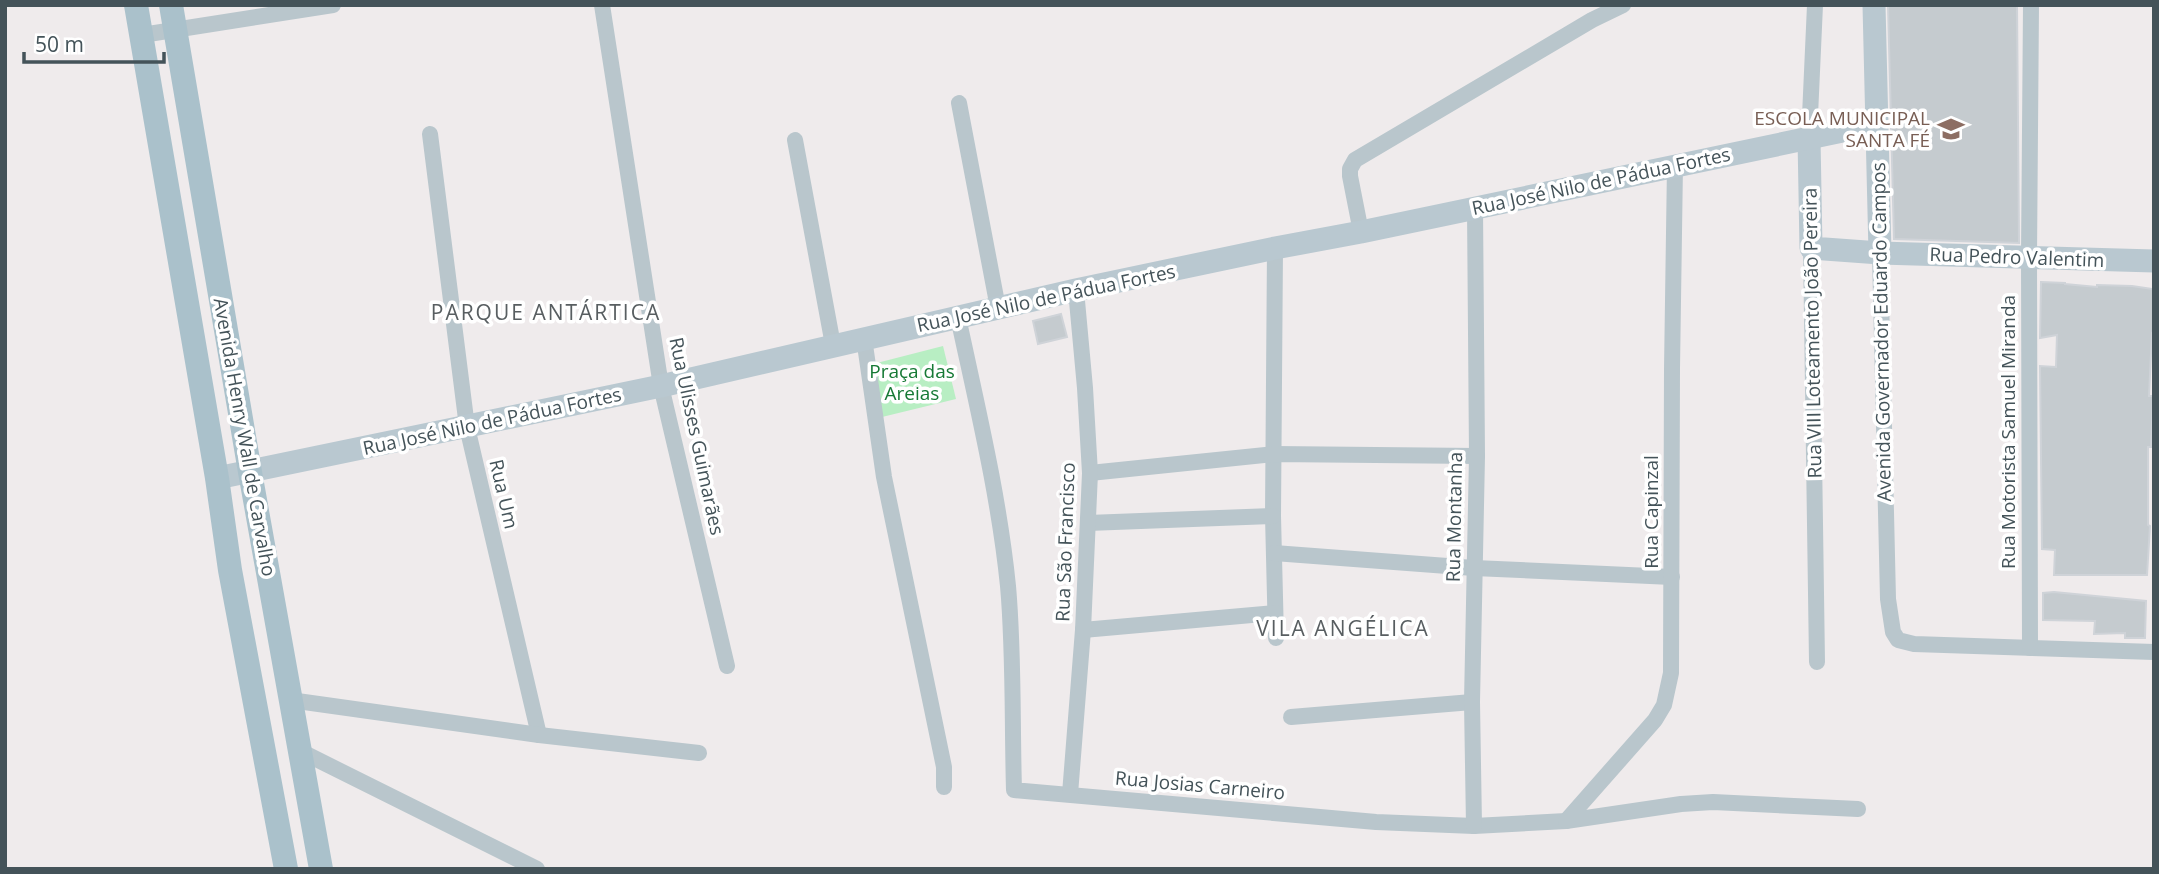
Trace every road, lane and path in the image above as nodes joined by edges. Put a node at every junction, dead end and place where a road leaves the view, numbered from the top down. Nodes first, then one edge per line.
1 (136, 5) edge
2 (333, 5) edge
3 (602, 5) edge
4 (1623, 5) edge
5 (1815, 5) edge
6 (1874, 5) edge
7 (2031, 5) edge
8 (173, 17) edge
9 (142, 35) junction
10 (959, 103) dead end
11 (1876, 124) junction
12 (430, 134) dead end
13 (1809, 138) junction
14 (795, 140) dead end
15 (1675, 165) junction
16 (1475, 208) junction
17 (1361, 232) junction
18 (1275, 248) junction
19 (1811, 248) junction
20 (1880, 254) junction
21 (2029, 257) junction
22 (2154, 261) edge
23 (1076, 290) junction
24 (998, 309) junction
25 (958, 317) junction
26 (864, 338) junction
27 (833, 345) junction
28 (661, 386) junction
29 (467, 427) junction
30 (1274, 454) junction
31 (1477, 456) junction
32 (250, 472) junction
33 (1090, 473) junction
34 (217, 478) junction
35 (1273, 516) junction
36 (1088, 523) junction
37 (1274, 553) junction
38 (1474, 568) junction
39 (1672, 577) junction
40 (1275, 612) junction
41 (1083, 630) junction
42 (1276, 638) dead end
43 (2030, 648) junction
44 (2154, 652) edge
45 (1817, 662) dead end
46 (727, 666) dead end
47 (290, 700) junction
48 (1472, 702) junction
49 (1290, 717) dead end
50 (539, 735) junction
51 (300, 751) junction
52 (699, 753) dead end
53 (944, 787) dead end
54 (1070, 794) junction
55 (1858, 809) dead end
56 (1566, 821) junction
57 (1474, 826) junction
58 (286, 869) edge
59 (321, 869) edge
60 (537, 869) edge

1 - 9 main road, Avenida Henry Wall de Carvalho
2 - 8 street
3 - 28 street, Rua Ulisses Guimarães
4 - 17 street
5 - 13 street, Rua VIII Loteamento João Pereira
6 - 11 street, Avenida Governador Eduardo Campos
7 - 21 street, Rua Motorista Samuel Miranda
8 - 9 street
8 - 32 main road, Avenida Henry Wall de Carvalho
9 - 34 main road, Avenida Henry Wall de Carvalho
10 - 24 street
11 - 13 street, Rua José Nilo de Pádua Fortes
11 - 20 street, Avenida Governador Eduardo Campos
12 - 29 street, Rua Um
13 - 15 street, Rua José Nilo de Pádua Fortes
13 - 19 street, Rua VIII Loteamento João Pereira
14 - 27 street
15 - 16 street, Rua José Nilo de Pádua Fortes
15 - 39 street, Rua Capinzal
16 - 17 street, Rua José Nilo de Pádua Fortes
16 - 31 street, Rua Montanha
17 - 18 street, Rua José Nilo de Pádua Fortes
18 - 23 street, Rua José Nilo de Pádua Fortes
18 - 30 street
19 - 20 street, Rua Pedro Valentim
19 - 45 street, Rua VIII Loteamento João Pereira
20 - 21 street, Rua Pedro Valentim
20 - 43 street, Avenida Governador Eduardo Campos
21 - 22 street, Rua Pedro Valentim
21 - 43 street, Rua Motorista Samuel Miranda
23 - 24 street, Rua José Nilo de Pádua Fortes
23 - 33 street, Rua São Francisco
24 - 25 street, Rua José Nilo de Pádua Fortes
25 - 26 street, Rua José Nilo de Pádua Fortes
25 - 54 street, Rua Josias Carneiro
26 - 27 street, Rua José Nilo de Pádua Fortes
26 - 53 street
27 - 28 street, Rua José Nilo de Pádua Fortes
28 - 29 street, Rua José Nilo de Pádua Fortes
28 - 46 street, Rua Ulisses Guimarães
29 - 32 street, Rua José Nilo de Pádua Fortes
29 - 50 street, Rua Um
30 - 31 street
30 - 33 street
30 - 35 street
31 - 38 street, Rua Montanha
32 - 34 street, Rua José Nilo de Pádua Fortes
32 - 47 main road, Avenida Henry Wall de Carvalho
33 - 36 street, Rua São Francisco
34 - 58 main road, Avenida Henry Wall de Carvalho
35 - 36 street
35 - 37 street
36 - 41 street, Rua São Francisco
37 - 38 street
37 - 40 street
38 - 39 street
38 - 48 street, Rua Montanha
39 - 56 street, Rua Capinzal
40 - 41 street
40 - 42 street
41 - 54 street, Rua São Francisco
43 - 44 street
47 - 50 street
47 - 51 main road, Avenida Henry Wall de Carvalho
48 - 49 street
48 - 57 street, Rua Montanha
50 - 52 street
51 - 59 main road, Avenida Henry Wall de Carvalho
51 - 60 street
54 - 57 street, Rua Josias Carneiro
55 - 56 street, Rua Josias Carneiro
56 - 57 street, Rua Josias Carneiro

